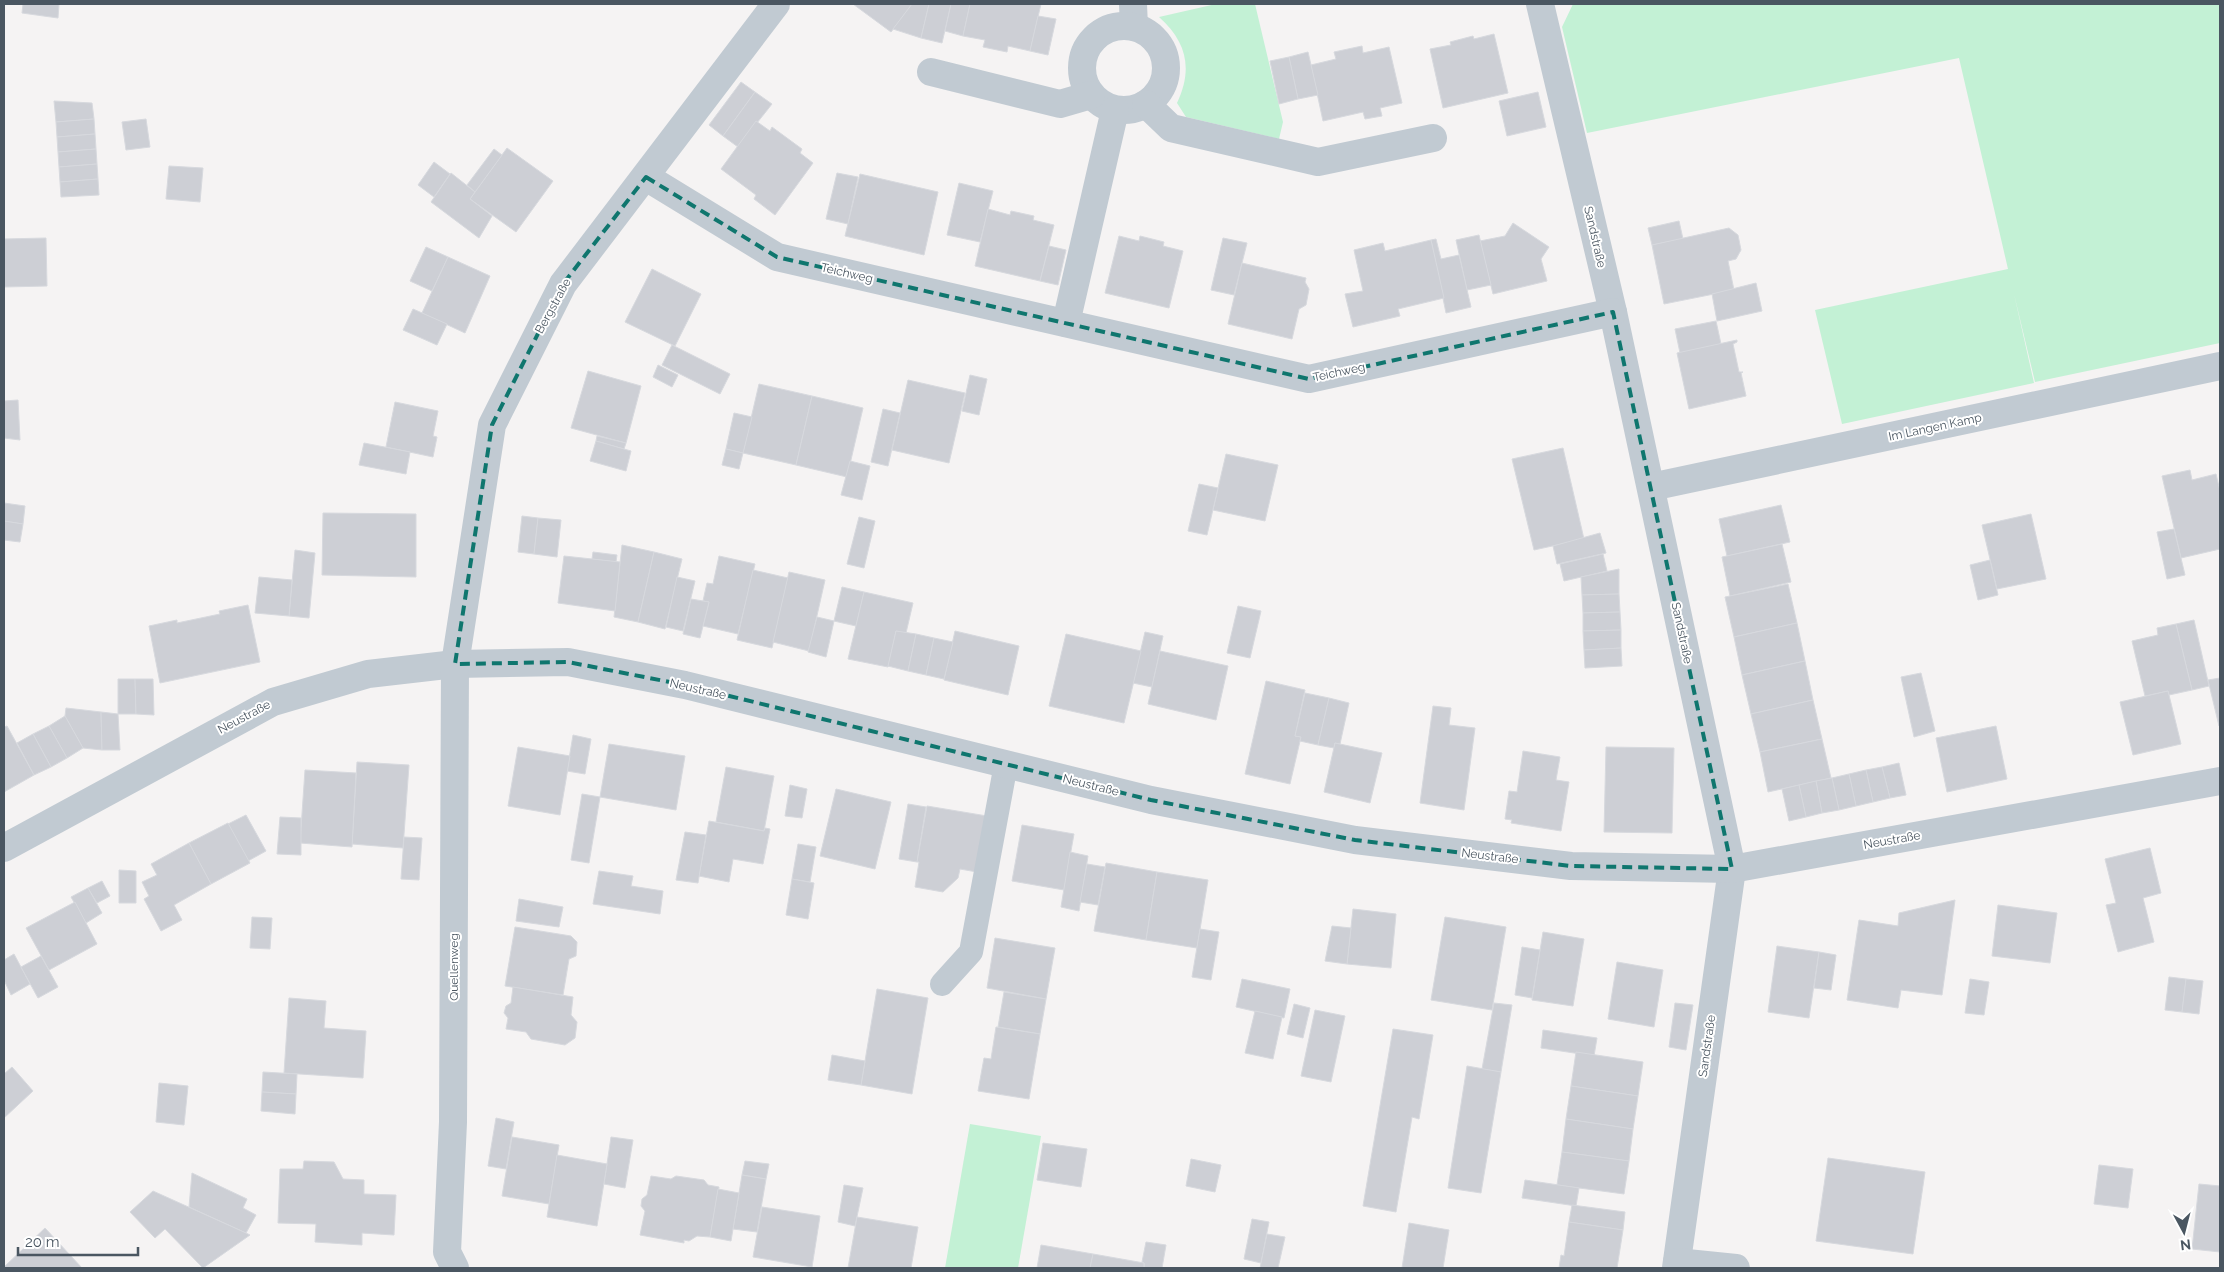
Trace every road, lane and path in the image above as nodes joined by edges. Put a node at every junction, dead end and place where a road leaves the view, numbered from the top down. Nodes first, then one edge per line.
1 (776, 4) edge
2 (1540, 4) edge
3 (1133, 15) edge
4 (931, 72) dead end
5 (1091, 95) junction
6 (1146, 104) junction
7 (1115, 110) junction
8 (1433, 138) dead end
9 (646, 177) junction
10 (1613, 312) junction
11 (1066, 323) junction
12 (2220, 366) edge
13 (1651, 487) junction
14 (455, 664) junction
15 (1006, 764) junction
16 (2220, 781) edge
17 (4, 848) edge
18 (1732, 869) junction
19 (942, 984) dead end
20 (1676, 1265) edge
21 (455, 1268) edge
22 (1736, 1268) edge

1 - 9 street, Bergstraße
2 - 10 street, Sandstraße
3 - 5 street
3 - 6 street
4 - 5 street
5 - 7 street
6 - 7 street
6 - 8 street
7 - 11 street
9 - 11 street, Teichweg
9 - 14 street, Bergstraße
10 - 11 street, Teichweg
10 - 13 street, Sandstraße
12 - 13 street, Im Langen Kamp
13 - 18 street, Sandstraße
14 - 15 street, Neustraße
14 - 17 street, Neustraße
14 - 21 street, Quellenweg
15 - 18 street, Neustraße
15 - 19 lane
16 - 18 street, Neustraße
18 - 20 street, Sandstraße
20 - 22 street

